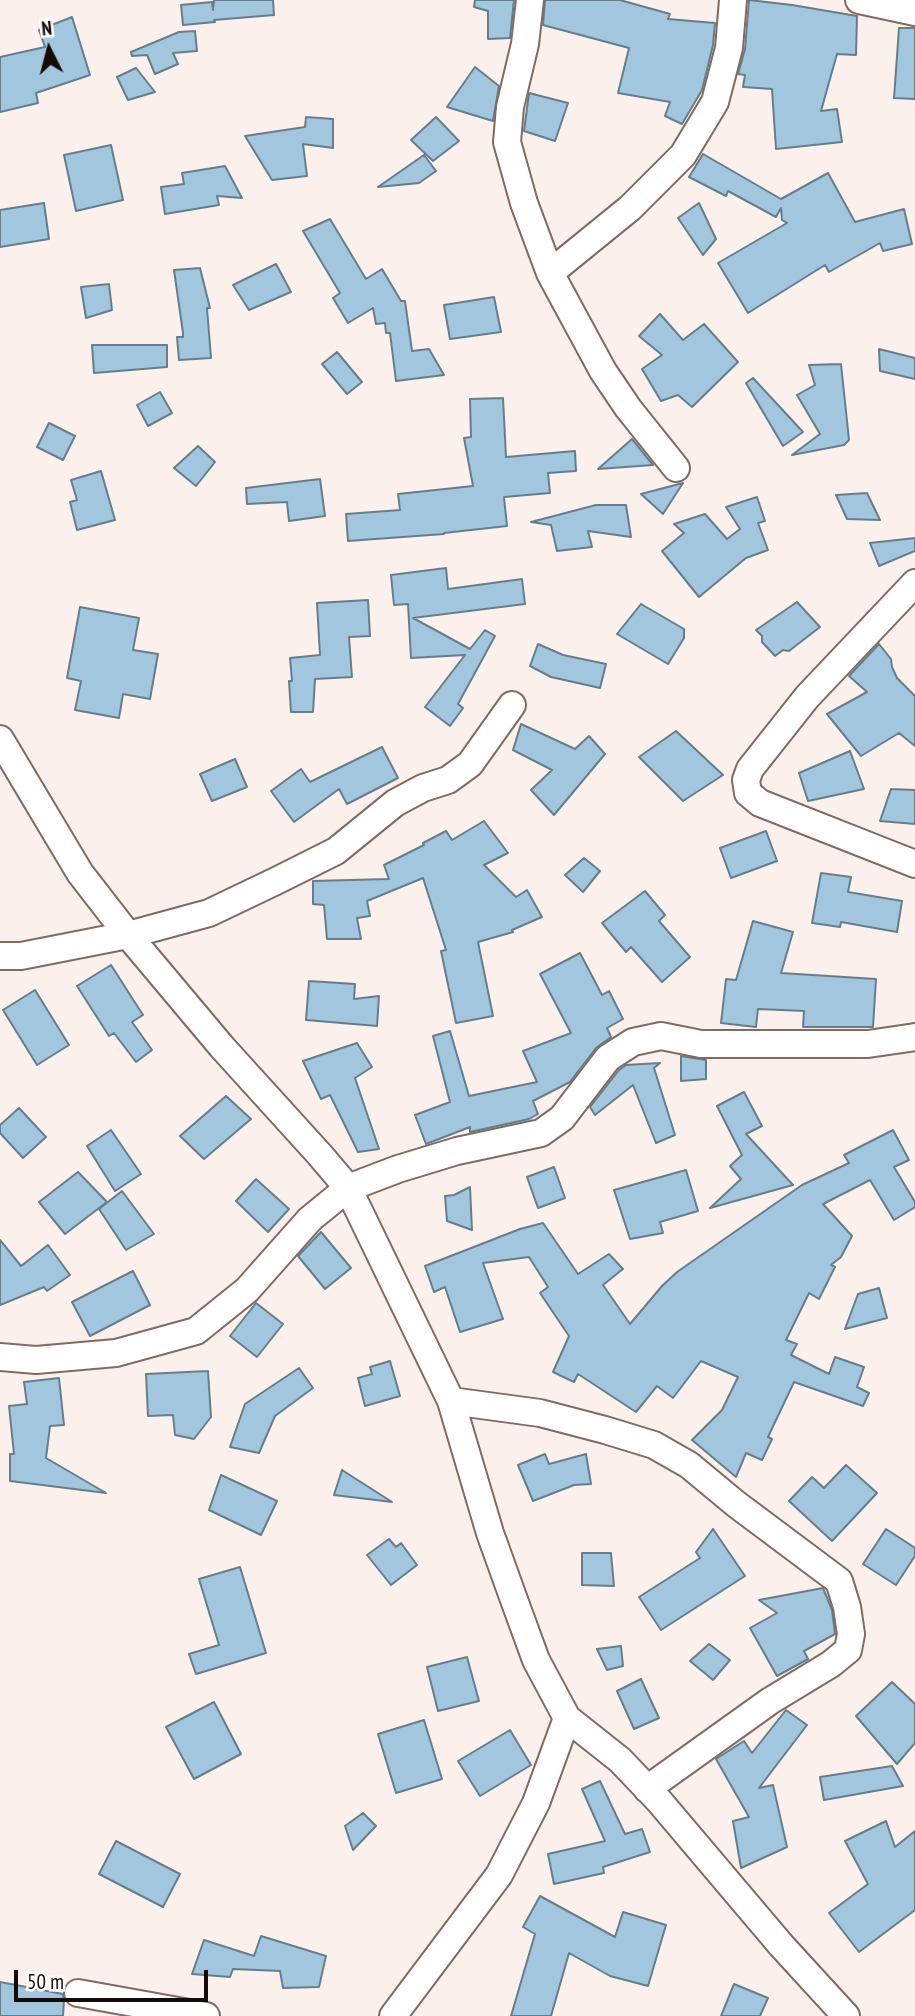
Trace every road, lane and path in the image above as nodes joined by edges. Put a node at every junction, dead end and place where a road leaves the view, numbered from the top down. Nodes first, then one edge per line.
1 (530, 0) edge
2 (733, 0) edge
3 (859, 0) edge
4 (915, 12) edge
5 (550, 273) junction
6 (676, 468) dead end
7 (915, 583) edge
8 (512, 705) dead end
9 (0, 739) edge
10 (915, 864) edge
11 (128, 935) junction
12 (0, 956) edge
13 (915, 1037) edge
14 (348, 1188) junction
15 (0, 1357) edge
16 (451, 1401) junction
17 (567, 1717) junction
18 (647, 1789) junction
19 (78, 1993) dead end
20 (206, 2016) edge
21 (393, 2016) edge
22 (846, 2016) edge

1 - 5 street
2 - 5 street
3 - 4 street
5 - 6 street
7 - 10 street
8 - 11 street
9 - 11 street
11 - 12 street
11 - 14 street
13 - 14 street
14 - 15 street
14 - 16 street
16 - 17 street
16 - 18 street
17 - 18 street
17 - 21 street
18 - 22 street
19 - 20 street

